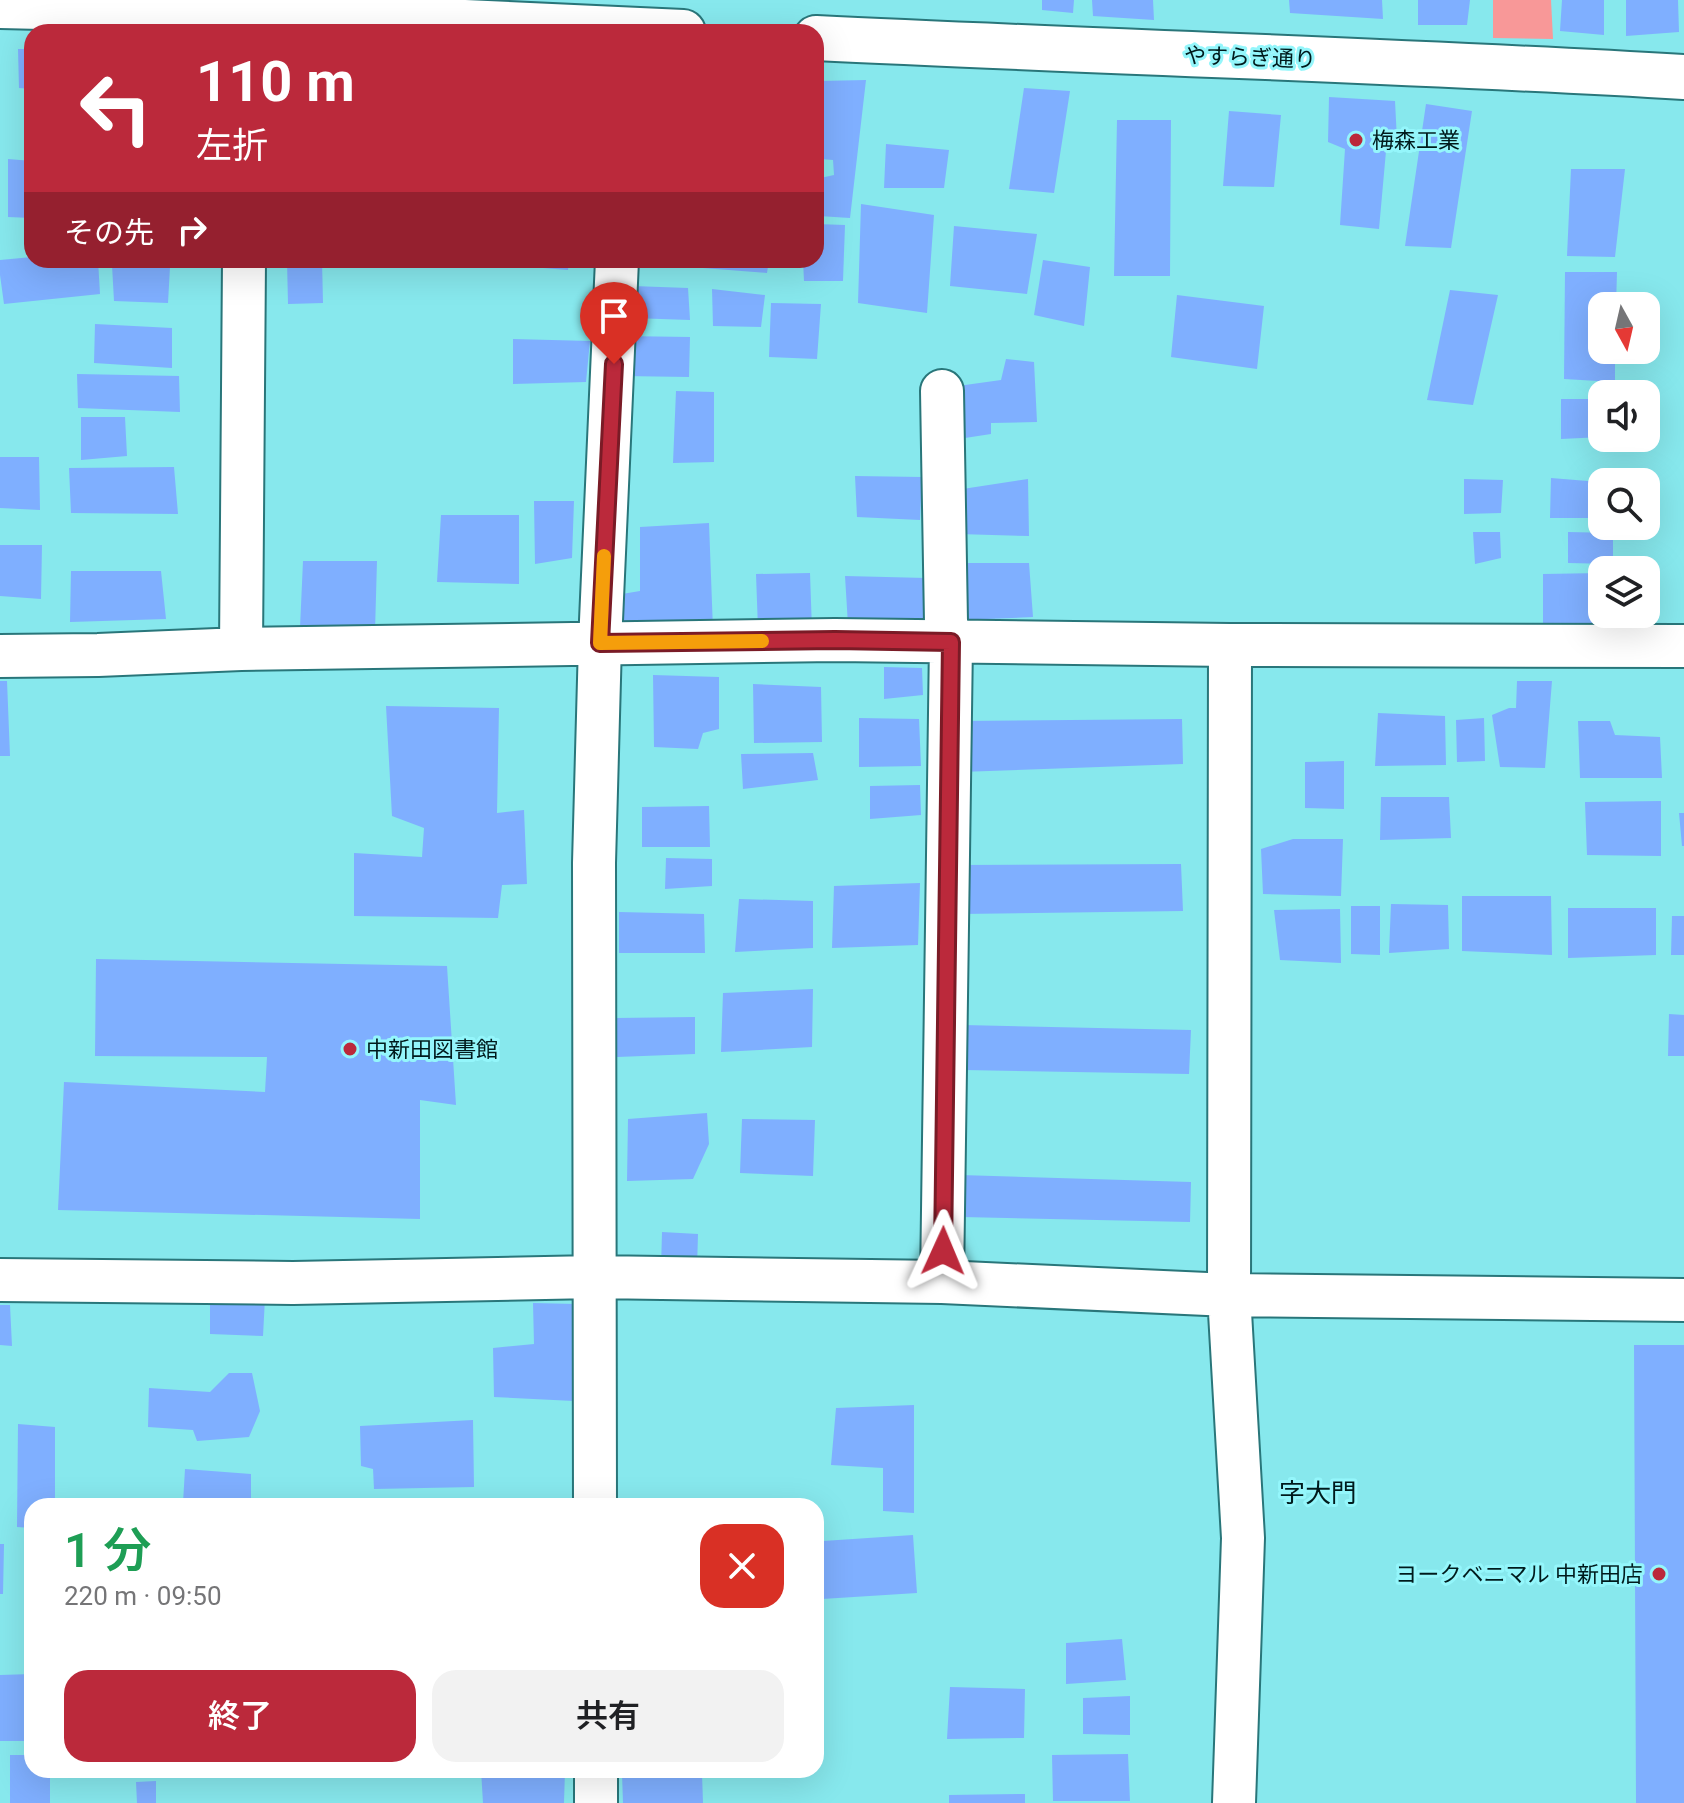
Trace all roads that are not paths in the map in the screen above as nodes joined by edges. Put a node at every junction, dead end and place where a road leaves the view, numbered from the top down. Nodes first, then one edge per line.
1 (0, 6) edge
2 (247, 15) edge
3 (459, 24) edge
4 (824, 38) edge
5 (1684, 77) edge
6 (244, 268) edge
7 (617, 268) edge
8 (942, 391) dead end
9 (951, 642) junction
10 (600, 643) junction
11 (1230, 645) junction
12 (1684, 646) edge
13 (241, 649) junction
14 (0, 656) edge
15 (594, 1277) junction
16 (0, 1280) edge
17 (942, 1282) junction
18 (1229, 1295) junction
19 (1684, 1300) edge
20 (595, 1498) edge
21 (596, 1778) edge
22 (596, 1803) edge
23 (1234, 1803) edge

1 - 2 street
2 - 3 street
4 - 5 street, やすらぎ通り
6 - 13 street
7 - 10 street
8 - 9 street
9 - 10 street
9 - 11 street
9 - 17 street
10 - 13 street
10 - 15 street
11 - 12 street
11 - 18 street
13 - 14 street
15 - 16 street
15 - 17 street
15 - 20 street
17 - 18 street
18 - 19 street
18 - 23 street
21 - 22 street

